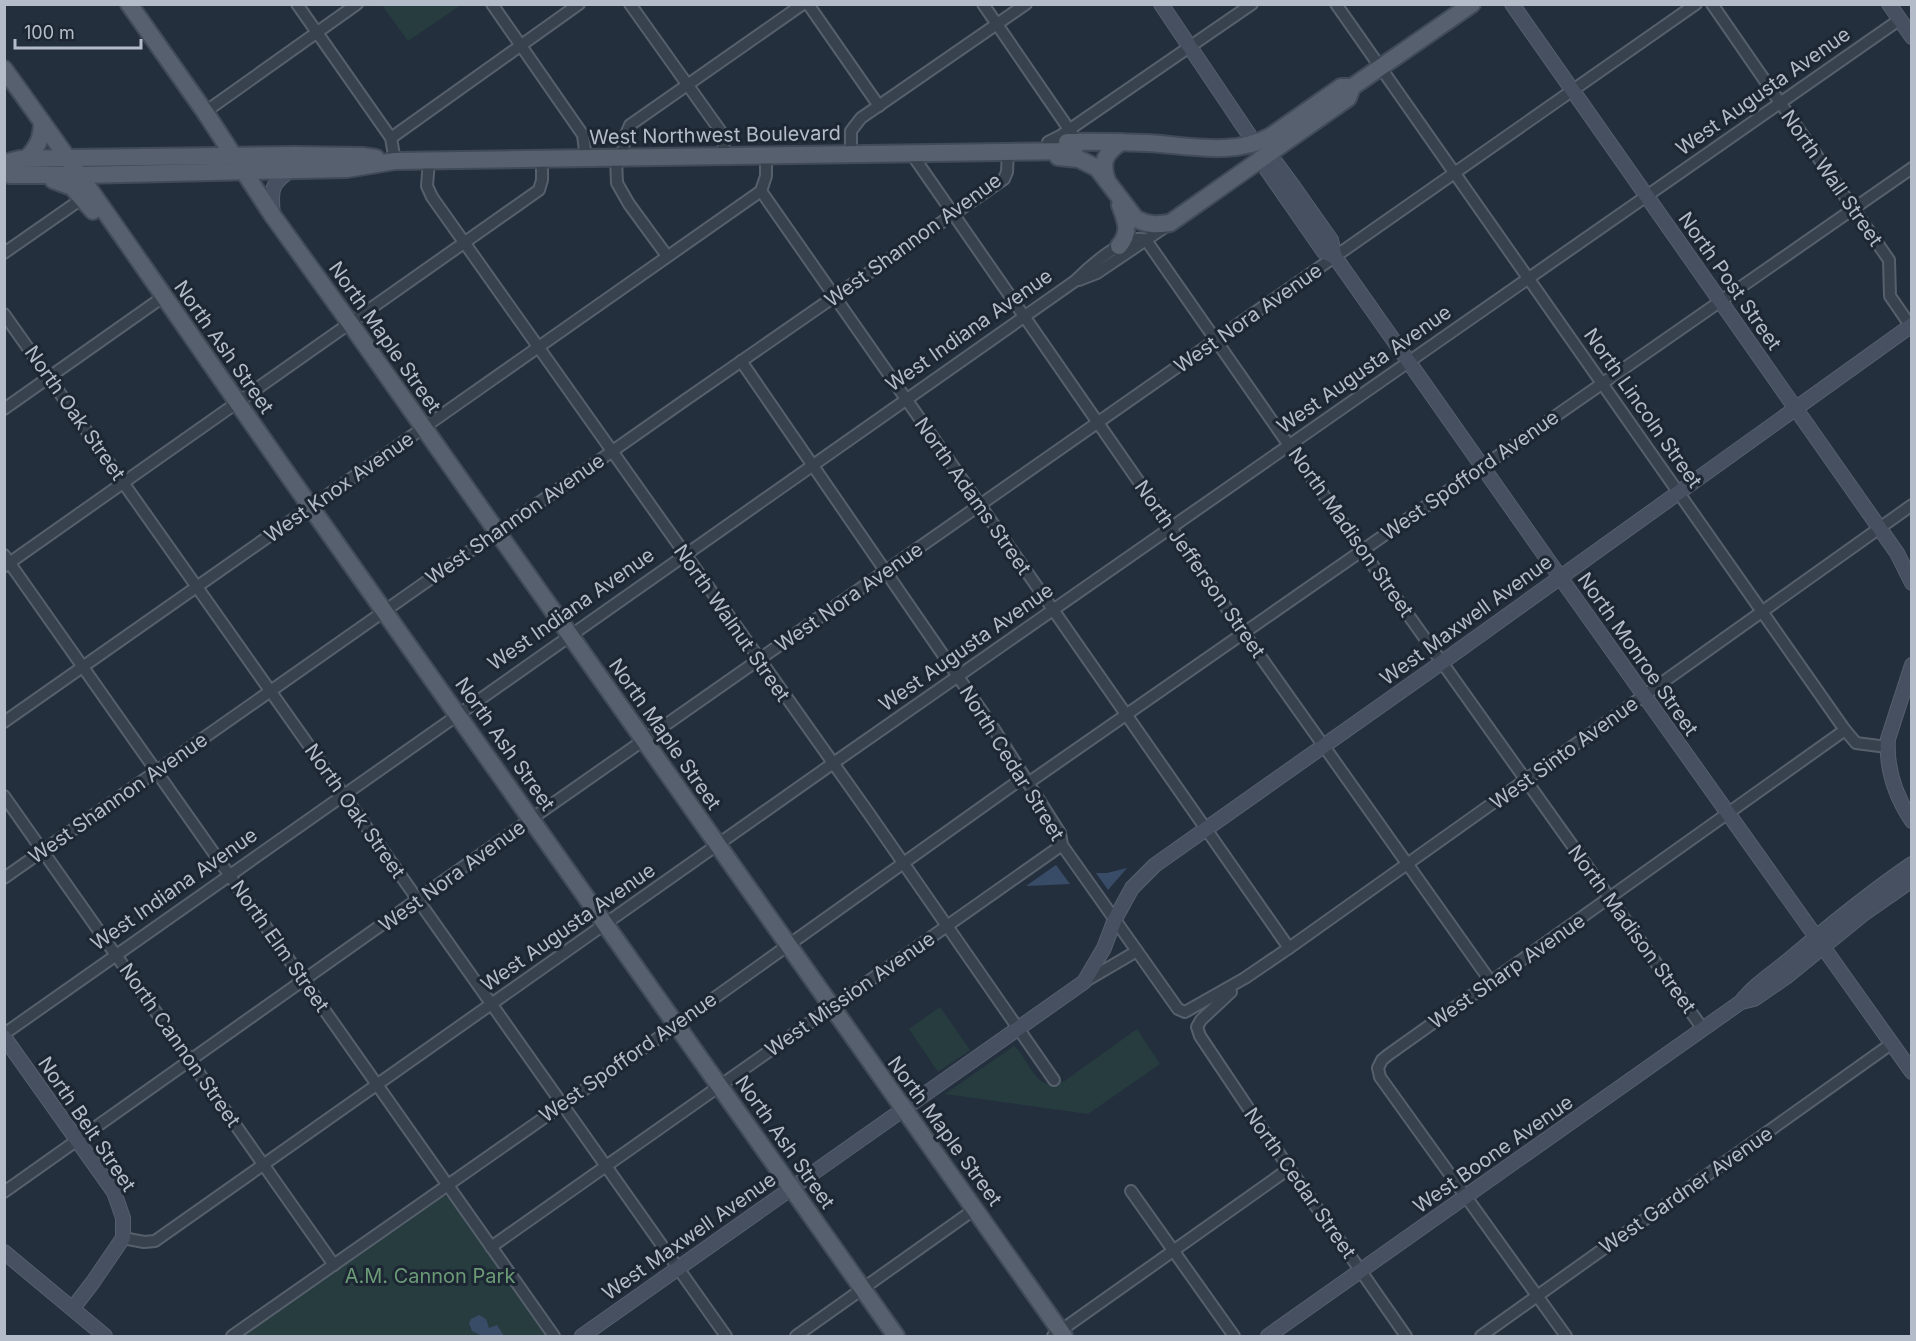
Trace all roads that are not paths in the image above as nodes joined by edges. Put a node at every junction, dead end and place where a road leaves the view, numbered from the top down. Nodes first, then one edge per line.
1 (297, 4) edge
2 (357, 4) edge
3 (492, 4) edge
4 (579, 4) edge
5 (630, 4) edge
6 (805, 4) edge
7 (983, 4) edge
8 (1026, 4) edge
9 (1161, 4) edge
10 (1252, 4) edge
11 (1336, 4) edge
12 (1472, 4) edge
13 (1512, 4) edge
14 (1696, 4) edge
15 (1712, 4) edge
16 (1889, 4) edge
17 (132, 6) edge
18 (1899, 20) junction
19 (997, 24) junction
20 (317, 33) junction
21 (1911, 37) edge
22 (521, 45) junction
23 (1190, 48) junction
24 (1380, 68) junction
25 (4, 69) edge
26 (686, 85) junction
27 (1573, 91) junction
28 (1780, 103) junction
29 (879, 106) junction
30 (205, 112) junction
31 (42, 122) junction
32 (1074, 135) junction
33 (391, 138) junction
34 (1114, 142) junction
35 (1008, 150) junction
36 (1260, 150) junction
37 (1046, 152) junction
38 (911, 153) junction
39 (851, 154) junction
40 (766, 155) junction
41 (232, 156) junction
42 (723, 157) junction
43 (69, 158) junction
44 (586, 158) junction
45 (620, 158) junction
46 (26, 159) junction
47 (429, 160) junction
48 (542, 160) junction
49 (395, 161) junction
50 (4, 163) edge
51 (1911, 168) edge
52 (292, 170) junction
53 (243, 172) junction
54 (4, 173) edge
55 (1455, 173) junction
56 (38, 175) junction
57 (81, 175) junction
58 (1111, 188) junction
59 (761, 192) junction
60 (1646, 196) junction
61 (83, 198) junction
62 (1853, 208) junction
63 (952, 214) junction
64 (273, 216) junction
65 (1170, 223) junction
66 (113, 225) junction
67 (1146, 240) junction
68 (464, 241) junction
69 (1119, 246) junction
70 (4, 253) edge
71 (667, 256) junction
72 (1335, 257) junction
73 (1528, 278) junction
74 (1075, 281) junction
75 (163, 297) junction
76 (833, 297) junction
77 (1719, 301) junction
78 (4, 314) edge
79 (1024, 317) junction
80 (350, 323) junction
81 (1911, 326) edge
82 (1217, 339) junction
83 (539, 346) junction
84 (741, 361) junction
85 (1408, 361) junction
86 (49, 378) junction
87 (1602, 384) junction
88 (906, 400) junction
89 (237, 401) junction
90 (1795, 408) junction
91 (4, 409) edge
92 (1098, 422) junction
93 (423, 428) junction
94 (1290, 445) junction
95 (613, 451) junction
96 (813, 465) junction
97 (1482, 466) junction
98 (123, 482) junction
99 (1678, 492) junction
100 (1911, 505) edge
101 (979, 506) junction
102 (310, 507) junction
103 (1171, 528) junction
104 (1879, 528) junction
105 (496, 532) junction
106 (1362, 550) junction
107 (684, 555) junction
108 (6, 562) edge
109 (886, 571) junction
110 (1560, 577) junction
111 (1911, 583) edge
112 (196, 586) junction
113 (1052, 610) junction
114 (384, 611) junction
115 (1763, 611) junction
116 (1243, 632) junction
117 (570, 636) junction
118 (759, 660) junction
119 (1441, 663) junction
120 (1911, 665) edge
121 (83, 666) junction
122 (958, 677) junction
123 (270, 691) junction
124 (1644, 696) junction
125 (458, 714) junction
126 (1125, 715) junction
127 (4, 722) edge
128 (1845, 730) junction
129 (644, 741) junction
130 (1324, 746) junction
131 (1887, 747) junction
132 (832, 764) junction
133 (156, 772) junction
134 (1026, 780) junction
135 (1525, 781) junction
136 (344, 795) junction
137 (4, 796) edge
138 (1728, 813) junction
139 (531, 819) junction
140 (1911, 821) edge
141 (1205, 830) junction
142 (1062, 844) junction
143 (718, 845) junction
144 (43, 851) junction
145 (903, 862) junction
146 (1408, 863) junction
147 (1911, 864) edge
148 (230, 876) junction
149 (4, 878) edge
150 (1911, 880) edge
151 (1610, 898) junction
152 (418, 900) junction
153 (1115, 919) junction
154 (606, 925) junction
155 (947, 926) junction
156 (1819, 942) junction
157 (788, 944) junction
158 (1289, 948) junction
159 (1137, 951) junction
160 (116, 955) junction
161 (1245, 978) junction
162 (304, 980) junction
163 (1084, 982) junction
164 (1491, 982) junction
165 (491, 1005) junction
166 (831, 1008) junction
167 (1185, 1012) joint
168 (676, 1024) junction
169 (1197, 1027) joint
170 (1017, 1028) junction
171 (1703, 1029) junction
172 (4, 1035) edge
173 (1892, 1044) junction
174 (192, 1060) junction
175 (1911, 1072) edge
176 (1054, 1080) dead end
177 (378, 1085) junction
178 (720, 1086) junction
179 (562, 1104) junction
180 (903, 1108) junction
181 (77, 1139) junction
182 (264, 1164) junction
183 (605, 1166) junction
184 (1290, 1168) junction
185 (448, 1185) junction
186 (792, 1187) junction
187 (1131, 1191) dead end
188 (4, 1192) edge
189 (1466, 1196) junction
190 (975, 1209) junction
191 (123, 1238) junction
192 (491, 1247) junction
193 (1173, 1251) junction
194 (4, 1252) edge
195 (334, 1265) junction
196 (678, 1269) junction
197 (1361, 1271) junction
198 (862, 1289) junction
199 (1537, 1296) junction
200 (73, 1308) junction
201 (1059, 1335) edge
202 (105, 1336) edge
203 (232, 1336) edge
204 (554, 1336) edge
205 (582, 1336) edge
206 (726, 1336) edge
207 (796, 1336) edge
208 (896, 1336) edge
209 (1234, 1336) edge
210 (1268, 1336) edge
211 (1406, 1336) edge
212 (1481, 1336) edge
213 (1566, 1336) edge

1 - 20 street
2 - 20 street
3 - 22 street
4 - 22 street
5 - 26 street
6 - 26 street
6 - 29 street
7 - 19 street
8 - 19 street
9 - 23 street, North Monroe Street
10 - 23 street
11 - 24 street, North Lincoln Street
12 - 24 main road, West Indiana Avenue
13 - 27 street, North Post Street
14 - 27 street, West Nora Avenue
15 - 28 street, North Wall Street
16 - 18 street
17 - 30 main road, North Maple Street
18 - 21 street
18 - 28 street, West Augusta Avenue
19 - 29 street
19 - 32 street
20 - 30 street
20 - 33 street
22 - 33 street
22 - 44 street
23 - 32 street
23 - 36 street, North Monroe Street
24 - 36 main road, West Indiana Avenue
24 - 55 street, North Lincoln Street
25 - 31 main road, North Ash Street
26 - 42 street
26 - 45 street
27 - 55 street, West Nora Avenue
27 - 60 street, North Post Street
28 - 60 street, West Augusta Avenue
28 - 62 street, North Wall Street
29 - 39 street
30 - 41 main road, North Maple Street
31 - 43 main road, North Ash Street
31 - 46 main road
32 - 34 main road
32 - 37 main road
33 - 49 street
34 - 36 main road
34 - 58 main road
35 - 37 main road, West Northwest Boulevard
35 - 38 main road, West Northwest Boulevard
35 - 63 street, West Shannon Avenue
36 - 65 main road, West Indiana Avenue
36 - 72 street, North Monroe Street
37 - 58 main road, West Northwest Boulevard
38 - 39 main road, West Northwest Boulevard
38 - 63 street, North Jefferson Street
39 - 40 main road, West Northwest Boulevard
40 - 42 main road, West Northwest Boulevard
40 - 59 street
41 - 43 main road
41 - 49 main road
41 - 53 main road, North Maple Street
42 - 45 main road, West Northwest Boulevard
43 - 46 main road
43 - 57 main road, North Ash Street
44 - 45 main road, West Northwest Boulevard
44 - 48 main road, West Northwest Boulevard
45 - 71 street
46 - 50 main road
47 - 48 main road, West Northwest Boulevard
47 - 49 main road, West Northwest Boulevard
47 - 68 street, North Walnut Street
48 - 68 street
49 - 52 main road
51 - 62 street, West Spofford Avenue
52 - 53 main road
52 - 64 street
53 - 57 main road
53 - 64 main road, North Maple Street
54 - 56 main road
55 - 72 street, West Nora Avenue
55 - 73 street, North Lincoln Street
56 - 57 main road
56 - 61 main road
57 - 66 main road, North Ash Street
58 - 65 main road, West Northwest Boulevard
58 - 69 main road
59 - 71 street, West Knox Avenue
59 - 76 street, North Adams Street
60 - 73 street, West Augusta Avenue
60 - 77 street, North Post Street
61 - 66 main road
61 - 70 street
62 - 77 street, West Spofford Avenue
62 - 81 street, North Wall Street
63 - 76 street, West Shannon Avenue
63 - 79 street, North Jefferson Street
64 - 80 main road, North Maple Street
65 - 67 street, West Indiana Avenue
66 - 75 main road, North Ash Street
67 - 69 street, West Indiana Avenue
67 - 74 street, West Indiana Avenue
67 - 82 street, North Madison Street
68 - 80 street
68 - 83 street, North Walnut Street
69 - 74 street, West Indiana Avenue
71 - 83 street, West Knox Avenue
72 - 82 street, West Nora Avenue
72 - 85 street, North Monroe Street
73 - 85 street, West Augusta Avenue
73 - 87 street, North Lincoln Street
74 - 79 street, West Indiana Avenue
75 - 86 street
75 - 89 main road, North Ash Street
76 - 84 street, West Shannon Avenue
76 - 88 street, North Adams Street
77 - 87 street, West Spofford Avenue
77 - 90 street, North Post Street
78 - 86 street, North Oak Street
79 - 88 street, West Indiana Avenue
79 - 92 street, North Jefferson Street
80 - 89 street
80 - 93 main road, North Maple Street
81 - 90 street, West Maxwell Avenue
82 - 92 street, West Nora Avenue
82 - 94 street, North Madison Street
83 - 93 street, West Knox Avenue
83 - 95 street, North Walnut Street
84 - 95 street, West Shannon Avenue
84 - 96 street, North Cedar Street
85 - 94 street, West Augusta Avenue
85 - 97 street, North Monroe Street
86 - 91 street
86 - 98 street, North Oak Street
87 - 97 street, West Spofford Avenue
87 - 99 street, North Lincoln Street
88 - 96 street, West Indiana Avenue
88 - 101 street, North Adams Street
89 - 98 street
89 - 102 main road, North Ash Street
90 - 99 street, West Maxwell Avenue
90 - 104 street, North Post Street
92 - 101 street, West Nora Avenue
92 - 103 street, North Jefferson Street
93 - 102 street, West Knox Avenue
93 - 105 main road, North Maple Street
94 - 103 street, West Augusta Avenue
94 - 106 street, North Madison Street
95 - 105 street, West Shannon Avenue
95 - 107 street, North Walnut Street
96 - 107 street, West Indiana Avenue
96 - 109 street, North Cedar Street
97 - 106 street, West Spofford Avenue
97 - 110 street, North Monroe Street
98 - 108 street
98 - 112 street, North Oak Street
99 - 110 street, West Maxwell Avenue
99 - 115 street, North Lincoln Street
100 - 104 street, West Sinto Avenue
101 - 109 street, West Nora Avenue
101 - 113 street, North Adams Street
102 - 112 street, West Knox Avenue
102 - 114 main road, North Ash Street
103 - 113 street, West Augusta Avenue
103 - 116 street, North Jefferson Street
104 - 111 street, North Post Street
104 - 115 street, West Sinto Avenue
105 - 114 street, West Shannon Avenue
105 - 117 main road, North Maple Street
106 - 116 street, West Spofford Avenue
106 - 119 street, North Madison Street
107 - 117 street, West Indiana Avenue
107 - 118 street, North Walnut Street
108 - 121 street, North Elm Street
109 - 118 street, West Nora Avenue
109 - 122 street, North Cedar Street
110 - 119 street, West Maxwell Avenue
110 - 124 street, North Monroe Street
112 - 121 street, West Knox Avenue
112 - 123 street, North Oak Street
113 - 122 street, West Augusta Avenue
113 - 126 street, North Adams Street
114 - 123 street, West Shannon Avenue
114 - 125 main road, North Ash Street
115 - 124 street, West Sinto Avenue
115 - 128 street, North Lincoln Street
116 - 126 street, West Spofford Avenue
116 - 130 street, North Jefferson Street
117 - 125 street, West Indiana Avenue
117 - 129 main road, North Maple Street
118 - 129 street, West Nora Avenue
118 - 132 street, North Walnut Street
119 - 130 street, West Maxwell Avenue
119 - 135 street, North Madison Street
120 - 131 street
121 - 127 street, West Knox Avenue
121 - 133 street, North Elm Street
122 - 132 street, West Augusta Avenue
122 - 134 street, North Cedar Street
123 - 133 street, West Shannon Avenue
123 - 136 street, North Oak Street
124 - 135 street, West Sinto Avenue
124 - 138 street, North Monroe Street
125 - 136 street, West Indiana Avenue
125 - 139 main road, North Ash Street
126 - 134 street, West Spofford Avenue
126 - 141 street, North Adams Street
128 - 131 street, North Lincoln Street
128 - 138 street, West Sharp Avenue
129 - 139 street, West Nora Avenue
129 - 143 main road, North Maple Street
130 - 141 street, West Maxwell Avenue
130 - 146 street, North Jefferson Street
131 - 140 street
132 - 143 street, West Augusta Avenue
132 - 145 street, North Walnut Street
133 - 144 street, West Shannon Avenue
133 - 148 street, North Elm Street
134 - 142 street, North Cedar Street
134 - 145 street, West Spofford Avenue
135 - 146 street, West Sinto Avenue
135 - 151 street, North Madison Street
136 - 148 street, West Indiana Avenue
136 - 152 street, North Oak Street
137 - 144 street, North Cannon Street
138 - 151 street, West Sharp Avenue
138 - 156 street, North Monroe Street
139 - 152 street, West Nora Avenue
139 - 154 main road, North Ash Street
141 - 153 street, West Maxwell Avenue
141 - 158 street, North Adams Street
142 - 153 street, North Cedar Street
142 - 155 street, West Mission Avenue
143 - 154 street, West Augusta Avenue
143 - 157 main road, North Maple Street
144 - 149 street, West Shannon Avenue
144 - 160 street, North Cannon Street
145 - 155 street, North Walnut Street
145 - 157 street, West Spofford Avenue
146 - 158 street, West Sinto Avenue
146 - 164 street, North Jefferson Street
147 - 156 street, West Boone Avenue
148 - 160 street, West Indiana Avenue
148 - 162 street, North Elm Street
150 - 156 street, West Boone Avenue
151 - 164 street, West Sharp Avenue
151 - 171 street, North Madison Street
152 - 162 street, West Nora Avenue
152 - 165 street, North Oak Street
153 - 159 street, North Cedar Street
153 - 163 street, West Maxwell Avenue
154 - 165 street, West Augusta Avenue
154 - 168 main road, North Ash Street
155 - 166 street, West Mission Avenue
155 - 170 street, North Walnut Street
156 - 171 street, West Boone Avenue
156 - 173 street, North Monroe Street
157 - 166 main road, North Maple Street
157 - 168 street, West Spofford Avenue
158 - 161 street, West Sinto Avenue
159 - 163 street, West Maxwell Avenue
159 - 167 street, North Cedar Street
160 - 172 street, West Indiana Avenue
160 - 174 street, North Cannon Street
161 - 167 street, West Sinto Avenue
161 - 169 street, West Sinto Avenue
162 - 174 street, West Nora Avenue
162 - 177 street, North Elm Street
163 - 170 street, West Maxwell Avenue
164 - 189 street, West Sharp Avenue
165 - 177 street, West Augusta Avenue
165 - 179 street, North Oak Street
166 - 178 street, West Mission Avenue
166 - 180 main road, North Maple Street
168 - 178 main road, North Ash Street
168 - 179 street, West Spofford Avenue
169 - 184 street, North Cedar Street
170 - 176 street, North Walnut Street
170 - 180 street, West Maxwell Avenue
171 - 189 street, West Boone Avenue
172 - 181 street, North Belt Street
173 - 175 street, North Monroe Street
173 - 199 street, West Gardner Avenue
174 - 181 street, West Nora Avenue
174 - 182 street, North Cannon Street
177 - 182 street, West Augusta Avenue
177 - 185 street, North Elm Street
178 - 183 street, West Mission Avenue
178 - 186 main road, North Ash Street
179 - 183 street, North Oak Street
179 - 185 street, West Spofford Avenue
180 - 186 street, West Maxwell Avenue
180 - 190 main road, North Maple Street
181 - 188 street, West Nora Avenue
181 - 191 street, North Belt Street
182 - 191 street, West Augusta Avenue
182 - 195 street, North Cannon Street
183 - 192 street, West Mission Avenue
183 - 196 street, North Oak Street
184 - 193 street
184 - 197 street, North Cedar Street
185 - 192 street, North Elm Street
185 - 195 street, West Spofford Avenue
186 - 196 street, West Maxwell Avenue
186 - 198 main road, North Ash Street
187 - 193 street
189 - 197 street, West Boone Avenue
189 - 199 street
190 - 198 street
190 - 201 main road, North Maple Street
191 - 200 street
192 - 204 street, North Elm Street
193 - 201 street
193 - 209 street
194 - 200 street
195 - 203 street, West Spofford Avenue
196 - 205 street, West Maxwell Avenue
196 - 206 street, North Oak Street
197 - 210 street, West Boone Avenue
197 - 211 street, North Cedar Street
198 - 207 street
198 - 208 main road, North Ash Street
199 - 212 street, West Gardner Avenue
199 - 213 street
200 - 202 street

